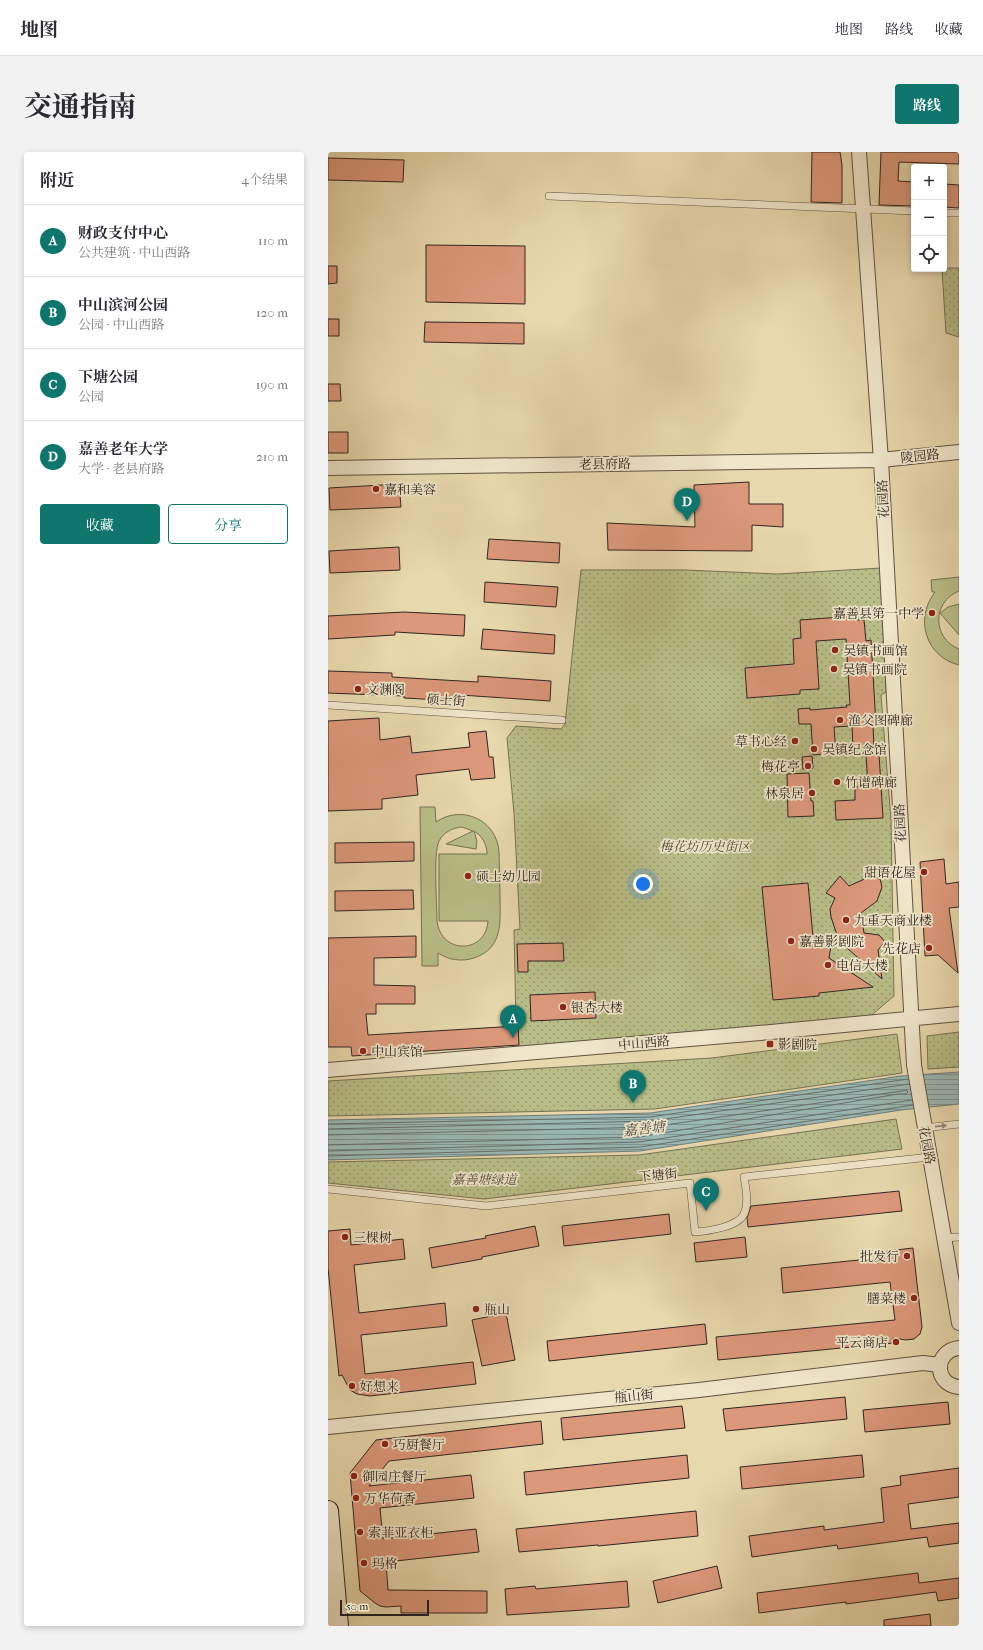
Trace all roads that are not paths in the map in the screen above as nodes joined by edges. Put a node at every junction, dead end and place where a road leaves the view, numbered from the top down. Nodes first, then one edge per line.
1 (859, 152) edge
2 (549, 196) dead end
3 (862, 208) junction
4 (911, 211) edge
5 (947, 213) edge
6 (959, 213) edge
7 (959, 452) edge
8 (881, 460) junction
9 (328, 468) edge
10 (328, 705) edge
11 (562, 720) dead end
12 (959, 1014) edge
13 (911, 1019) junction
14 (328, 1070) edge
15 (959, 1124) edge
16 (924, 1128) junction
17 (930, 1157) junction
18 (328, 1189) edge
19 (959, 1237) edge
20 (944, 1238) junction
21 (959, 1322) edge
22 (959, 1348) edge
23 (940, 1365) junction
24 (959, 1387) edge
25 (328, 1427) edge
26 (328, 1511) edge
27 (338, 1626) edge

1 - 3 street, 花园路
2 - 3 lane
3 - 4 lane
3 - 8 street, 花园路
5 - 6 lane
7 - 8 street, 陵园路
8 - 9 street, 老县府路
8 - 13 street, 花园路
10 - 11 lane, 硕士街
12 - 13 street, 中山西路
13 - 14 street, 中山西路
13 - 16 street, 花园路
16 -> 15 lane
16 - 17 street, 花园路
17 - 18 lane, 下塘街
17 - 20 street, 花园路
19 - 20 lane
20 - 21 street, 花园路
22 - 23 street
23 - 24 street
23 - 25 street, 甁山街
26 - 27 main road

